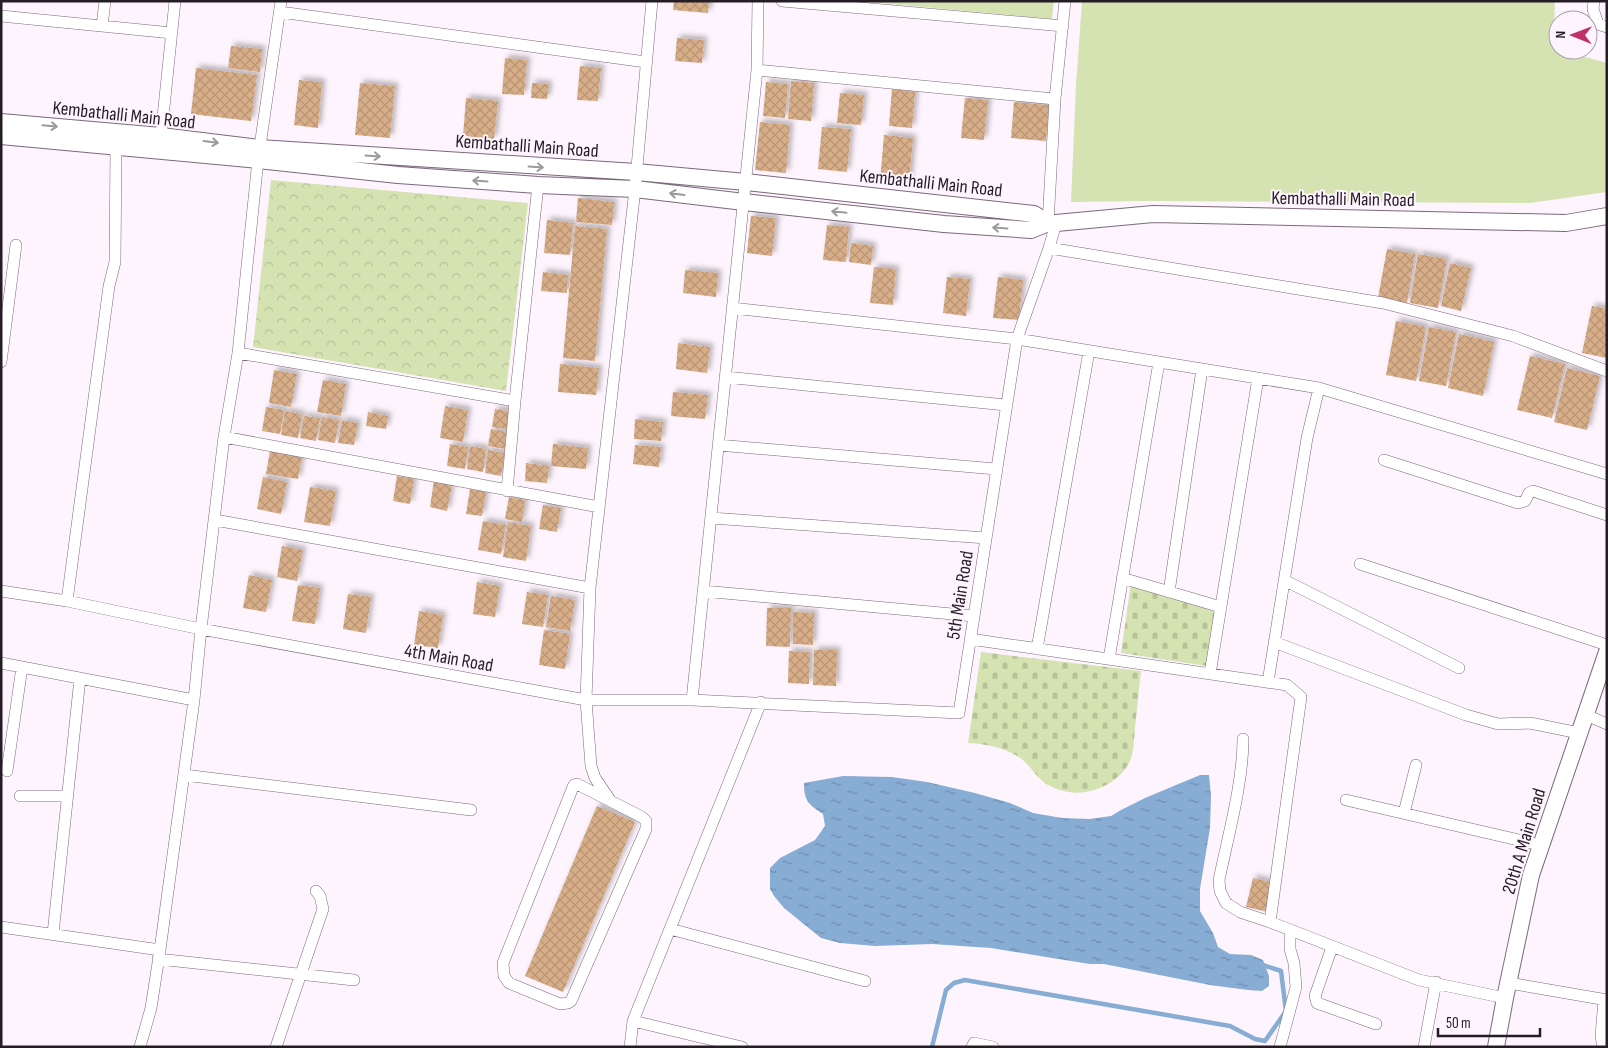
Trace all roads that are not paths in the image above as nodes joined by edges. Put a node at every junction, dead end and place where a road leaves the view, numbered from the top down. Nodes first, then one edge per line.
1 (105, 1) edge
2 (175, 1) edge
3 (652, 1) edge
4 (758, 1) edge
5 (782, 1) edge
6 (1066, 1) edge
7 (1594, 1) edge
8 (280, 7) edge
9 (1, 16) edge
10 (102, 26) junction
11 (1063, 26) junction
12 (1607, 27) edge
13 (172, 34) junction
14 (646, 62) junction
15 (757, 70) junction
16 (1055, 99) junction
17 (1, 122) edge
18 (1, 136) edge
19 (161, 136) junction
20 (116, 147) junction
21 (258, 154) junction
22 (636, 172) junction
23 (746, 182) junction
24 (538, 185) junction
25 (635, 189) junction
26 (744, 202) junction
27 (1607, 216) edge
28 (1052, 223) junction
29 (16, 245) dead end
30 (1049, 248) junction
31 (732, 308) junction
32 (1017, 339) junction
33 (1089, 351) junction
34 (238, 353) junction
35 (1, 362) edge
36 (1159, 362) junction
37 (1202, 369) junction
38 (1607, 371) edge
39 (725, 377) junction
40 (1258, 378) junction
41 (1319, 388) junction
42 (515, 401) junction
43 (1006, 405) junction
44 (224, 437) junction
45 (718, 445) junction
46 (1384, 460) dead end
47 (996, 469) junction
48 (1607, 474) edge
49 (507, 491) junction
50 (599, 507) junction
51 (1607, 515) edge
52 (710, 518) junction
53 (215, 520) junction
54 (986, 538) junction
55 (1360, 564) dead end
56 (1122, 578) junction
57 (1284, 580) junction
58 (590, 588) junction
59 (1, 591) edge
60 (703, 591) junction
61 (1169, 592) junction
62 (67, 601) junction
63 (1221, 608) junction
64 (974, 616) junction
65 (201, 629) junction
66 (970, 639) junction
67 (1274, 642) junction
68 (1607, 645) edge
69 (1037, 649) junction
70 (1607, 652) edge
71 (1109, 659) junction
72 (1, 663) edge
73 (22, 667) junction
74 (1459, 668) dead end
75 (1210, 674) junction
76 (80, 678) junction
77 (1268, 682) junction
78 (194, 700) junction
79 (586, 700) junction
80 (692, 700) junction
81 (761, 702) junction
82 (1586, 715) junction
83 (1607, 724) edge
84 (1579, 734) junction
85 (1243, 739) dead end
86 (1416, 766) dead end
87 (7, 771) dead end
88 (184, 775) junction
89 (20, 796) dead end
90 (68, 796) junction
91 (610, 800) junction
92 (1346, 800) dead end
93 (470, 810) dead end
94 (1404, 813) junction
95 (1540, 845) junction
96 (316, 891) dead end
97 (1270, 922) junction
98 (1, 927) edge
99 (670, 929) junction
100 (1290, 930) junction
101 (53, 934) junction
102 (1332, 947) junction
103 (159, 954) junction
104 (301, 974) junction
105 (354, 980) dead end
106 (865, 981) dead end
107 (1436, 982) junction
108 (1507, 990) junction
109 (1605, 1000) edge
110 (633, 1021) junction
111 (1376, 1024) dead end
112 (140, 1047) edge
113 (276, 1047) edge
114 (630, 1047) edge
115 (742, 1047) edge
116 (972, 1047) edge
117 (992, 1047) edge
118 (1280, 1047) edge
119 (1424, 1047) edge
120 (1496, 1047) edge
121 (1603, 1047) edge

1 - 10 street
2 - 13 street
3 - 14 street
4 - 15 street
5 - 11 street
6 - 11 street, 5th Main Road
7 - 12 street
8 - 14 street
8 - 21 street
9 - 10 street
10 - 13 street
11 - 16 street, 5th Main Road
13 - 19 street
14 - 22 street
15 - 16 street
15 - 23 street
16 - 28 street, 5th Main Road
17 -> 19 street, Kembathalli Main Road
18 - 20 street, Kembathalli Main Road
19 -> 21 street, Kembathalli Main Road
20 - 21 street, Kembathalli Main Road
20 - 62 street
21 -> 22 street, Kembathalli Main Road
24 -> 21 street, Kembathalli Main Road
21 - 34 street
22 - 23 street, Kembathalli Main Road
22 - 25 street
23 - 26 street
23 - 28 street, Kembathalli Main Road
24 - 25 street, Kembathalli Main Road
24 - 42 street
26 -> 25 street, Kembathalli Main Road
25 - 50 street
28 -> 26 street, Kembathalli Main Road
26 - 31 street
27 - 28 street, Kembathalli Main Road
28 - 30 street, 5th Main Road
29 - 35 street
30 - 32 street, 5th Main Road
30 - 38 street
31 - 32 street
31 - 39 street
32 - 33 street
32 - 43 street, 5th Main Road
33 - 36 street
33 - 69 street
34 - 42 street
34 - 44 street
36 - 37 street
36 - 56 street
37 - 40 street
37 - 61 street
39 - 43 street
39 - 45 street
40 - 41 street
40 - 63 street
41 - 48 street
41 - 57 street
42 - 49 street
43 - 47 street, 5th Main Road
44 - 49 street
44 - 53 street
45 - 47 street
45 - 52 street
46 - 51 street
47 - 54 street, 5th Main Road
49 - 50 street
50 - 58 street
52 - 54 street
52 - 60 street
53 - 58 street
53 - 65 street
54 - 64 street, 5th Main Road
55 - 68 street
56 - 61 street
56 - 71 street
57 - 67 street
57 - 74 street
58 - 79 street
59 - 62 street, 4th Main Road
60 - 64 street
60 - 80 street
61 - 63 street
62 - 65 street, 4th Main Road
63 - 75 street
64 - 66 street, 5th Main Road
65 - 78 street
65 - 79 street, 4th Main Road
66 - 69 street
66 - 81 street, 5th Main Road
67 - 77 street
67 - 84 street
69 - 71 street
70 - 82 street, 20th A Main Road
71 - 75 street
72 - 73 street
73 - 76 street
73 - 87 street
75 - 77 street
76 - 78 street
76 - 90 street
77 - 97 street
78 - 88 street
79 - 80 street, 4th Main Road
79 - 91 street
80 - 81 street, 5th Main Road
81 - 99 street
82 - 83 street
82 - 84 street, 20th A Main Road
84 - 95 street, 20th A Main Road
85 - 97 street
86 - 94 street
88 - 93 street
88 - 103 street
89 - 90 street
90 - 101 street
91 - 91 street
92 - 94 street
94 - 95 street
95 - 108 street, 20th A Main Road
96 - 104 street
97 - 100 street
98 - 101 street
99 - 106 street
99 - 110 street
100 - 102 street
100 - 118 street
101 - 103 street
102 - 107 street
102 - 111 street
103 - 104 street
103 - 112 street
104 - 105 street
104 - 113 street
107 - 108 street
107 - 119 street
108 - 109 street
108 - 120 street, 20th A Main Road
109 - 121 street
110 - 114 street
110 - 115 street
116 - 117 street

